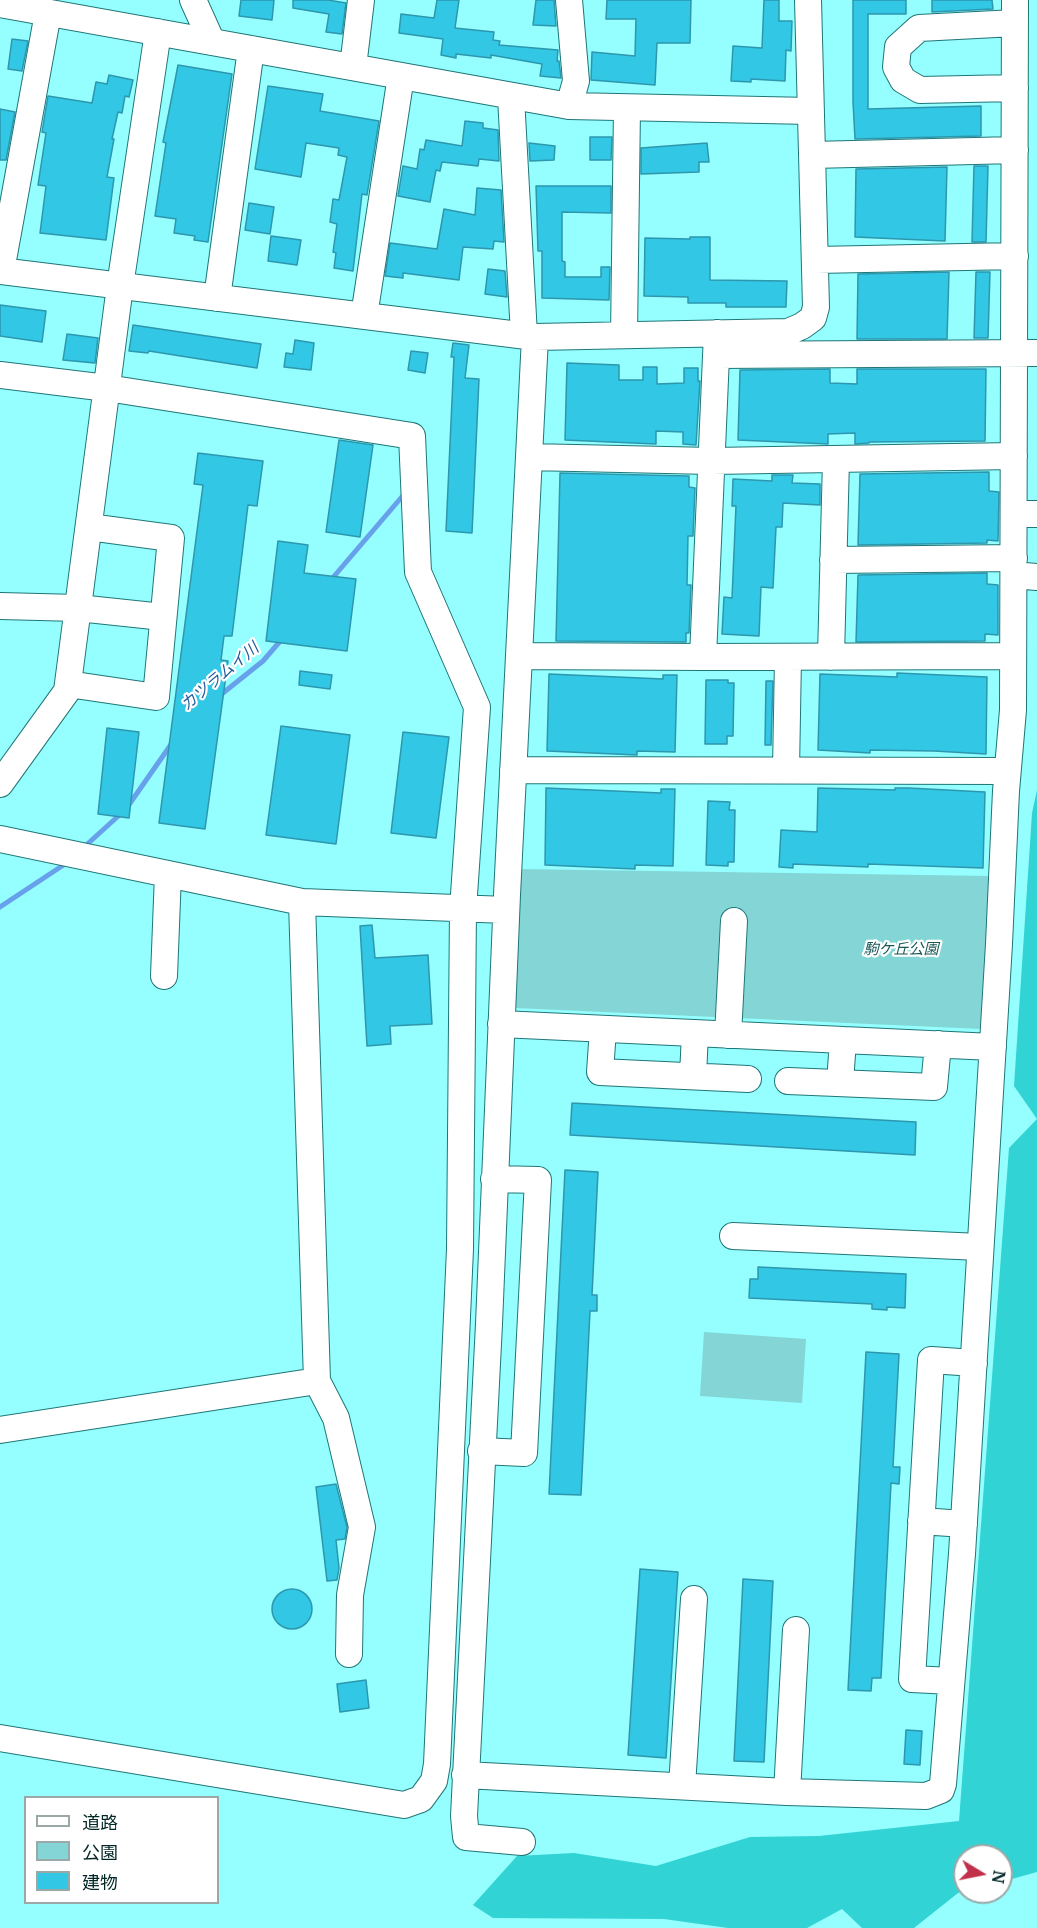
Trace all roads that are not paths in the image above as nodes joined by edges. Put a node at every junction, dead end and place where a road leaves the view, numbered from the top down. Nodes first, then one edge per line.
1 (193, 0) edge
2 (361, 0) edge
3 (569, 0) edge
4 (808, 0) edge
5 (0, 4) edge
6 (1015, 12) edge
7 (48, 13) junction
8 (158, 32) junction
9 (212, 42) junction
10 (250, 49) junction
11 (353, 67) junction
12 (401, 76) junction
13 (1015, 88) junction
14 (511, 97) junction
15 (569, 106) junction
16 (627, 108) junction
17 (811, 111) junction
18 (1015, 150) junction
19 (812, 156) junction
20 (1026, 203) edge
21 (1015, 256) junction
22 (816, 260) junction
23 (0, 271) edge
24 (120, 286) junction
25 (217, 298) junction
26 (364, 316) junction
27 (813, 318) junction
28 (624, 335) junction
29 (529, 336) junction
30 (717, 344) junction
31 (1026, 354) edge
32 (834, 355) junction
33 (0, 375) edge
34 (106, 388) junction
35 (1014, 456) junction
36 (529, 457) junction
37 (836, 459) junction
38 (712, 461) junction
39 (1026, 514) edge
40 (88, 527) junction
41 (833, 560) junction
42 (1022, 570) edge
43 (0, 606) edge
44 (78, 608) junction
45 (163, 617) junction
46 (519, 656) junction
47 (1013, 656) junction
48 (703, 657) junction
49 (788, 657) junction
50 (831, 657) junction
51 (68, 684) junction
52 (513, 770) junction
53 (786, 770) junction
54 (1007, 771) junction
55 (0, 784) edge
56 (0, 839) edge
57 (168, 874) junction
58 (302, 903) junction
59 (463, 909) junction
60 (506, 910) junction
61 (734, 921) dead end
62 (164, 976) dead end
63 (501, 1024) junction
64 (603, 1029) junction
65 (695, 1033) junction
66 (728, 1035) junction
67 (843, 1040) junction
68 (938, 1044) junction
69 (993, 1047) junction
70 (693, 1076) junction
71 (748, 1079) dead end
72 (788, 1081) dead end
73 (840, 1083) junction
74 (495, 1179) junction
75 (733, 1236) dead end
76 (980, 1247) junction
77 (489, 1324) junction
78 (531, 1325) junction
79 (974, 1363) junction
80 (317, 1381) junction
81 (0, 1430) edge
82 (482, 1451) junction
83 (921, 1521) junction
84 (964, 1524) junction
85 (694, 1599) dead end
86 (796, 1630) dead end
87 (349, 1654) dead end
88 (951, 1681) junction
89 (0, 1738) edge
90 (465, 1774) junction
91 (682, 1786) junction
92 (787, 1792) junction
93 (522, 1842) dead end

1 - 9 street
2 - 11 street
3 - 15 street
4 - 17 street
5 - 7 street
6 - 13 street
6 - 13 street
7 - 8 street
7 - 23 street
8 - 9 street
8 - 24 street
9 - 10 street
10 - 11 street
10 - 25 street
11 - 12 street
12 - 14 street
12 - 26 street
13 - 18 street
14 - 15 street
14 - 29 street
15 - 16 street
16 - 17 street
16 - 28 street
17 - 19 street
18 - 19 street
18 - 20 street
19 - 22 street
20 - 21 street
21 - 22 street
21 - 31 street
22 - 27 street
23 - 24 street
24 - 25 street
24 - 34 street
25 - 26 street
26 - 29 street
27 - 30 street
27 - 32 street
28 - 29 street
28 - 30 street
29 - 36 street
30 - 32 street
30 - 38 street
31 - 32 street
31 - 35 street
33 - 34 street
34 - 40 street
34 - 59 street
35 - 37 street
35 - 39 street
36 - 38 street
36 - 46 street
37 - 38 street
37 - 41 street
38 - 48 street
39 - 42 street
40 - 44 street
40 - 45 street
41 - 42 street
41 - 50 street
42 - 47 street
43 - 44 street
44 - 45 street
44 - 51 street
45 - 51 street
46 - 48 street
46 - 52 street
47 - 50 street
47 - 54 street
48 - 49 street
49 - 50 street
49 - 53 street
51 - 55 street
52 - 53 street
52 - 60 street
53 - 54 street
54 - 69 street
56 - 57 street
57 - 58 street
57 - 62 street
58 - 59 street
58 - 80 street
59 - 60 street
59 - 89 street
60 - 63 street
61 - 66 street
63 - 64 street
63 - 74 street
64 - 65 street
64 - 70 street
65 - 66 street
65 - 70 street
66 - 67 street
67 - 68 street
67 - 73 street
68 - 69 street
68 - 73 street
69 - 76 street
70 - 71 street
72 - 73 street
74 - 77 street
74 - 78 street
75 - 76 street
76 - 79 street
77 - 78 street
77 - 82 street
78 - 82 street
79 - 83 street
79 - 84 street
80 - 81 street
80 - 87 street
82 - 90 street
83 - 84 street
83 - 88 street
84 - 88 street
85 - 91 street
86 - 92 street
88 - 92 street
90 - 91 street
90 - 93 street
91 - 92 street

